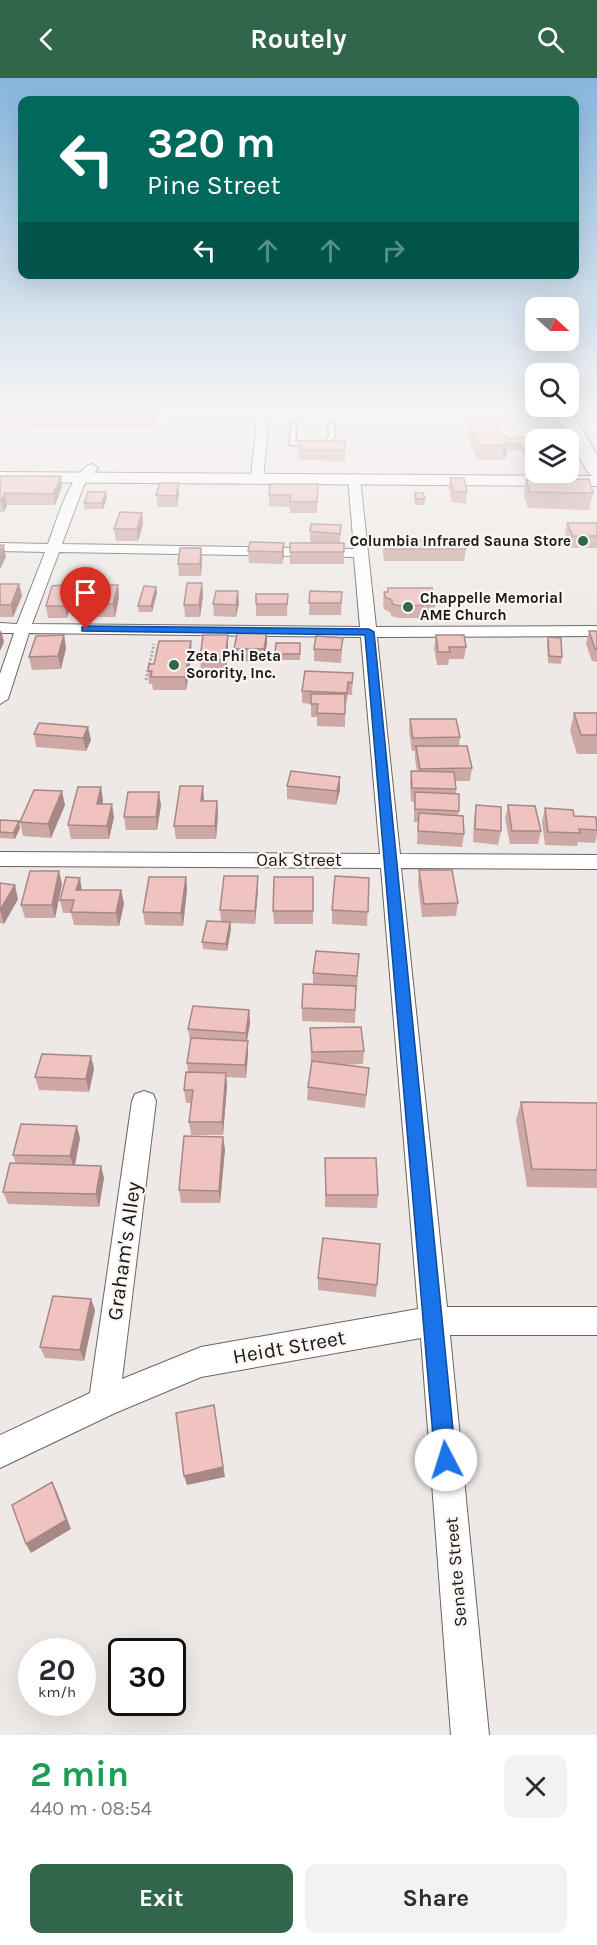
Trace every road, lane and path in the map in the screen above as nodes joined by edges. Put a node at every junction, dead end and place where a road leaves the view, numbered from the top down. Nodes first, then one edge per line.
1 (81, 485) edge
2 (355, 485) edge
3 (0, 547) edge
4 (55, 547) junction
5 (362, 553) junction
6 (0, 628) edge
7 (23, 628) junction
8 (369, 632) junction
9 (597, 632) edge
10 (156, 634) dead end
11 (146, 680) edge
12 (0, 699) edge
13 (0, 859) edge
14 (391, 860) junction
15 (597, 862) edge
16 (144, 1101) dead end
17 (434, 1321) junction
18 (597, 1321) edge
19 (104, 1402) junction
20 (0, 1452) edge
21 (470, 1735) edge

1 - 4 street
2 - 5 street, Senate Street
3 - 4 street
4 - 5 street
4 - 7 street
5 - 8 street, Senate Street
6 - 7 street
7 - 8 street
7 - 12 street
8 - 9 street
8 - 14 street, Senate Street
10 - 11 path
13 - 14 street, Oak Street
14 - 15 street, Oak Street
14 - 17 street, Senate Street
16 - 19 street, Graham's Alley
17 - 18 street, Heidt Street
17 - 19 street, Heidt Street
17 - 21 street, Senate Street
19 - 20 street, Heidt Street

